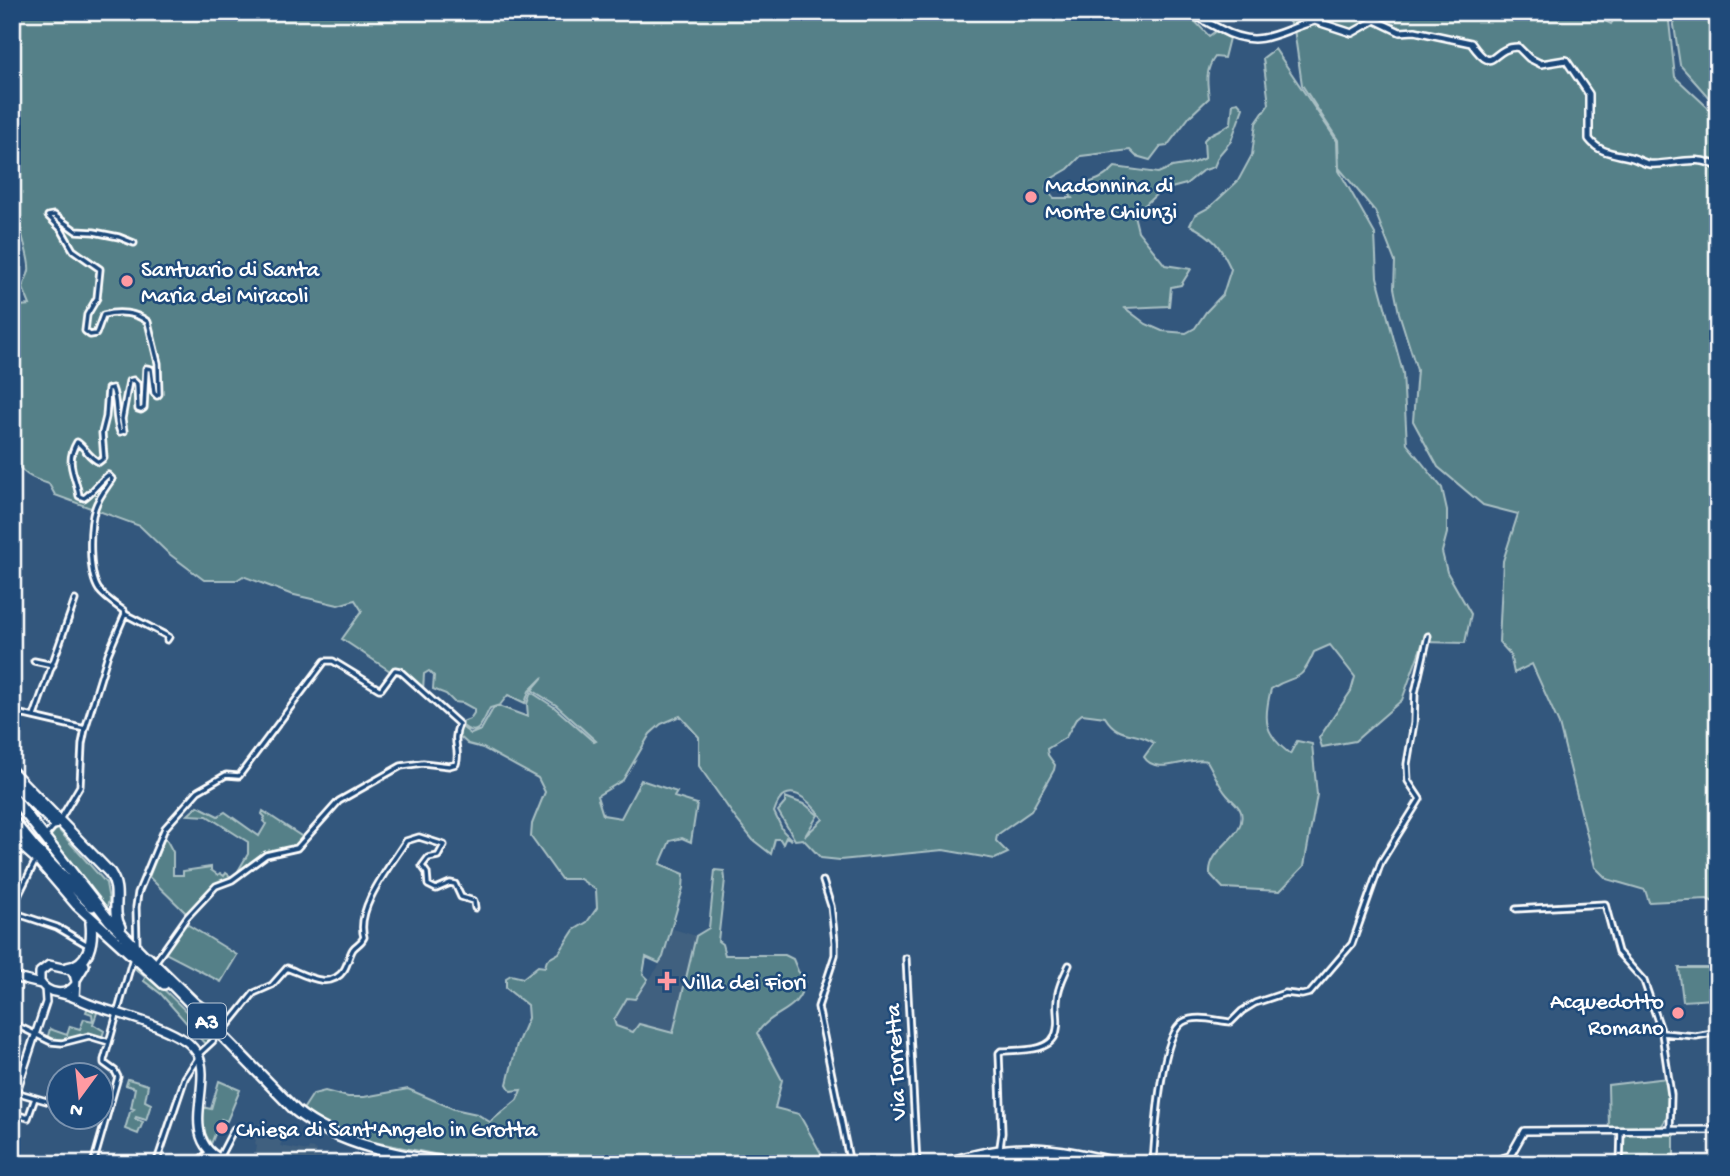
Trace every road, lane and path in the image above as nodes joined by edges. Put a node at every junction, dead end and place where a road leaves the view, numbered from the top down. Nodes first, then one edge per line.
1 (1201, 15) edge
2 (1718, 167) edge
3 (134, 243) dead end
4 (75, 600) dead end
5 (125, 614) junction
6 (1428, 636) dead end
7 (167, 640) dead end
8 (34, 661) dead end
9 (53, 665) junction
10 (12, 712) edge
11 (34, 716) junction
12 (85, 729) junction
13 (12, 772) edge
14 (12, 783) edge
15 (12, 796) edge
16 (61, 818) dead end
17 (12, 820) edge
18 (54, 826) dead end
19 (47, 834) dead end
20 (12, 837) edge
21 (44, 839) dead end
22 (38, 848) junction
23 (38, 863) junction
24 (53, 874) junction
25 (823, 881) dead end
26 (80, 903) dead end
27 (475, 908) dead end
28 (1516, 909) dead end
29 (12, 910) edge
30 (107, 912) dead end
31 (136, 946) junction
32 (85, 957) junction
33 (906, 958) dead end
34 (132, 961) dead end
35 (156, 961) junction
36 (1069, 965) dead end
37 (68, 968) junction
38 (40, 972) junction
39 (12, 977) edge
40 (24, 981) junction
41 (75, 982) junction
42 (42, 986) junction
43 (166, 986) junction
44 (58, 993) junction
45 (75, 998) junction
46 (46, 1002) junction
47 (118, 1014) junction
48 (12, 1023) edge
49 (1718, 1032) edge
50 (1662, 1033) junction
51 (35, 1035) junction
52 (213, 1041) dead end
53 (109, 1042) junction
54 (199, 1055) junction
55 (105, 1060) edge
56 (14, 1091) edge
57 (35, 1098) junction
58 (46, 1101) edge
59 (12, 1105) edge
60 (12, 1113) edge
61 (234, 1129) dead end
62 (103, 1130) edge
63 (1621, 1130) junction
64 (1671, 1130) junction
65 (1718, 1130) edge
66 (1000, 1147) dead end
67 (210, 1151) junction
68 (219, 1158) junction
69 (93, 1164) edge
70 (156, 1164) edge
71 (195, 1164) edge
72 (235, 1164) edge
73 (426, 1164) edge
74 (456, 1164) edge
75 (850, 1164) edge
76 (918, 1164) edge
77 (946, 1164) edge
78 (961, 1164) edge
79 (1100, 1164) edge
80 (1121, 1164) edge
81 (1132, 1164) edge
82 (1152, 1164) edge
83 (1485, 1164) edge
84 (1620, 1164) edge

1 - 2 main road
3 - 5 street
4 - 9 street
5 - 7 street
5 - 12 street
6 - 82 street
8 - 9 street
9 - 11 street
10 - 11 street
11 - 12 street
12 - 16 street
13 - 31 highway, A3
14 - 30 highway
15 - 31 highway, A3
17 - 22 highway, A3
18 - 19 street
20 - 23 highway
21 - 22 street
22 - 24 highway
22 - 43 highway, A3
23 - 24 highway
23 - 29 street
23 - 43 highway
24 - 26 highway
25 - 75 street
27 - 35 street
28 - 50 street
29 - 32 street
31 - 35 street
31 - 35 street
31 - 74 highway, A3
32 - 37 highway
32 - 41 highway
33 - 76 street, Via Torretta
34 - 47 street
36 - 66 street
37 - 38 main road
37 - 41 main road
38 - 40 main road
38 - 42 main road
39 - 40 main road
40 - 42 main road
41 - 44 main road
41 - 45 main road
42 - 44 main road
42 - 46 main road
43 - 73 highway, A3
44 - 45 main road
44 - 46 main road
45 - 47 main road
46 - 51 main road
47 - 53 street
47 - 54 main road
48 - 51 street
49 - 50 street
50 - 64 street
51 - 53 street
51 - 56 main road
52 - 54 street
53 - 55 street
54 - 67 main road
54 - 70 street
56 - 57 street
56 - 59 main road
57 - 58 street
57 - 60 street
61 - 68 street
62 - 69 street
63 - 64 main road
63 - 83 main road
63 - 84 street
64 - 65 main road
67 - 68 main road
67 - 71 street
68 - 72 main road
77 - 80 highway
78 - 79 highway
81 - 82 main road

